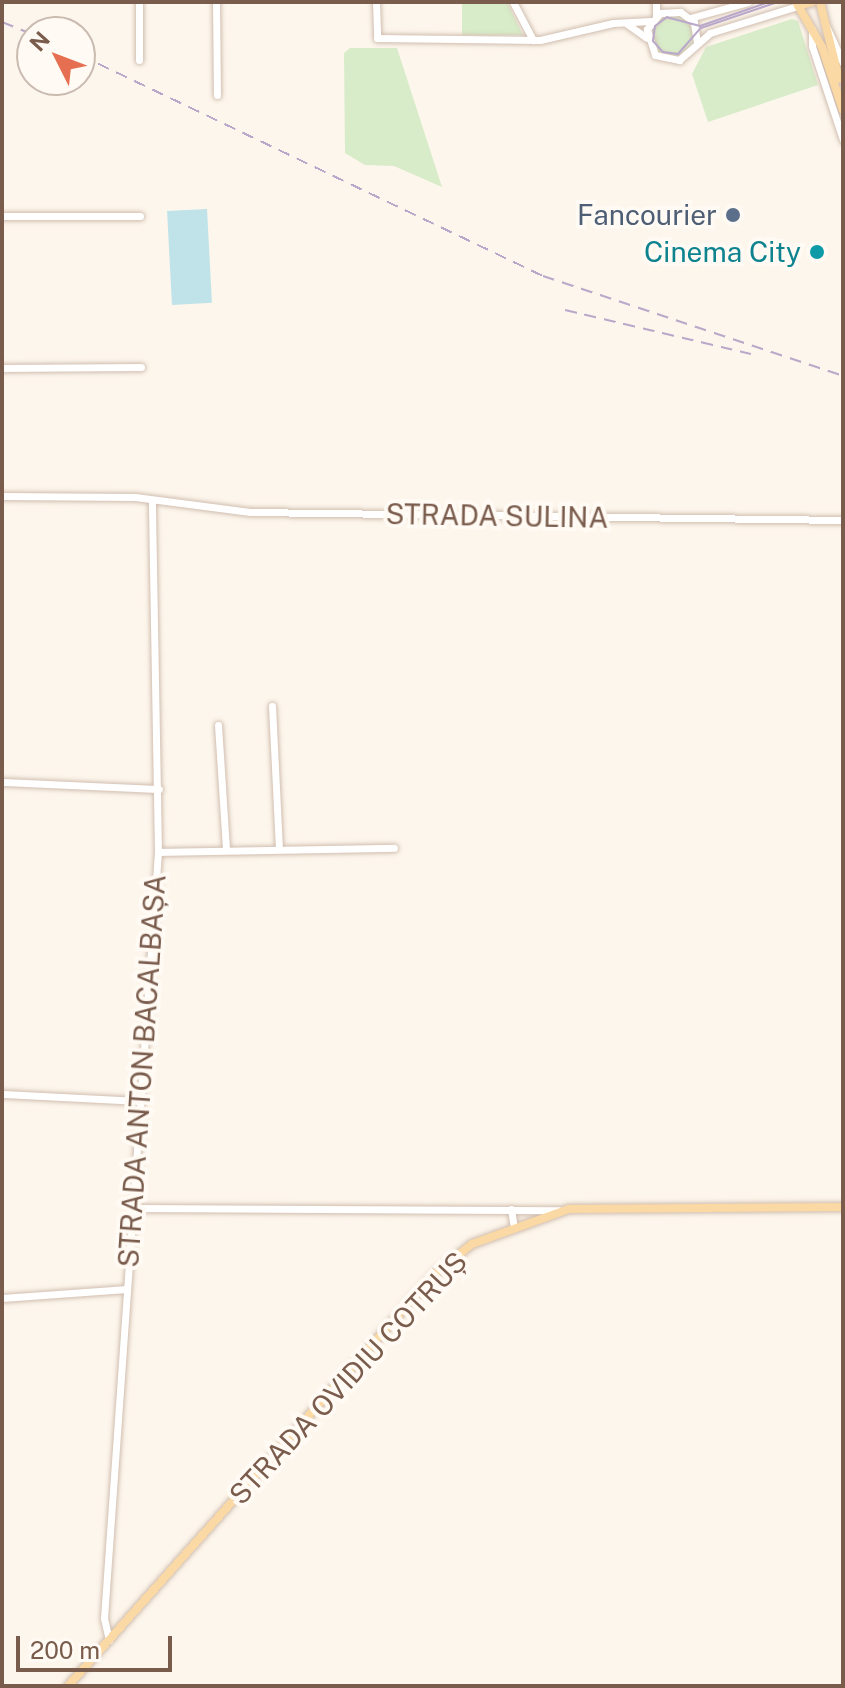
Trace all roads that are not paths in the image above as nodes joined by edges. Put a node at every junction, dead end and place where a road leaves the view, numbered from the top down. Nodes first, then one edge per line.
1 (139, 2) edge
2 (216, 2) edge
3 (376, 2) edge
4 (513, 2) edge
5 (659, 2) edge
6 (748, 2) edge
7 (812, 2) edge
8 (820, 2) edge
9 (797, 4) edge
10 (668, 11) junction
11 (654, 18) junction
12 (690, 18) junction
13 (625, 23) junction
14 (823, 24) junction
15 (812, 29) junction
16 (647, 38) junction
17 (533, 40) junction
18 (697, 42) junction
19 (139, 60) dead end
20 (843, 63) edge
21 (843, 92) edge
22 (217, 95) dead end
23 (843, 110) edge
24 (843, 140) edge
25 (2, 216) edge
26 (140, 216) dead end
27 (141, 367) dead end
28 (2, 368) edge
29 (2, 496) edge
30 (152, 500) junction
31 (843, 520) edge
32 (272, 706) dead end
33 (218, 725) dead end
34 (2, 782) edge
35 (159, 789) junction
36 (279, 848) junction
37 (394, 848) dead end
38 (226, 850) junction
39 (158, 852) junction
40 (2, 1094) edge
41 (141, 1101) junction
42 (843, 1207) edge
43 (133, 1208) junction
44 (511, 1209) junction
45 (559, 1210) junction
46 (514, 1227) junction
47 (127, 1289) junction
48 (2, 1298) edge
49 (109, 1640) junction
50 (68, 1686) edge

1 - 19 street
2 - 22 street
3 - 17 street
4 - 17 street
5 - 10 street
5 - 11 street
6 - 12 street
7 - 9 main road
8 - 14 main road
9 - 15 main road
9 - 18 street
10 - 11 street
10 - 12 street
11 - 13 street
11 - 16 street
12 - 18 street
13 - 16 street
13 - 17 street
14 - 20 street
14 - 21 main road
15 - 23 main road
15 - 24 street
16 - 18 street
25 - 26 street
27 - 28 street
29 - 30 street, STRADA SULINA
30 - 31 street, STRADA SULINA
30 - 35 street, STRADA ANTON BACALBAȘA
32 - 36 street
33 - 38 street
34 - 35 street
35 - 39 street, STRADA ANTON BACALBAȘA
36 - 37 street
36 - 38 street
38 - 39 street
39 - 41 street, STRADA ANTON BACALBAȘA
40 - 41 street
41 - 43 street, STRADA ANTON BACALBAȘA
42 - 45 main road, STRADA OVIDIU COTRUȘ
43 - 44 street
43 - 47 street, STRADA ANTON BACALBAȘA
44 - 45 street
44 - 46 street
45 - 46 main road, STRADA OVIDIU COTRUȘ
46 - 49 main road, STRADA OVIDIU COTRUȘ
47 - 48 street
47 - 49 street, STRADA ANTON BACALBAȘA
49 - 50 main road, STRADA OVIDIU COTRUȘ

